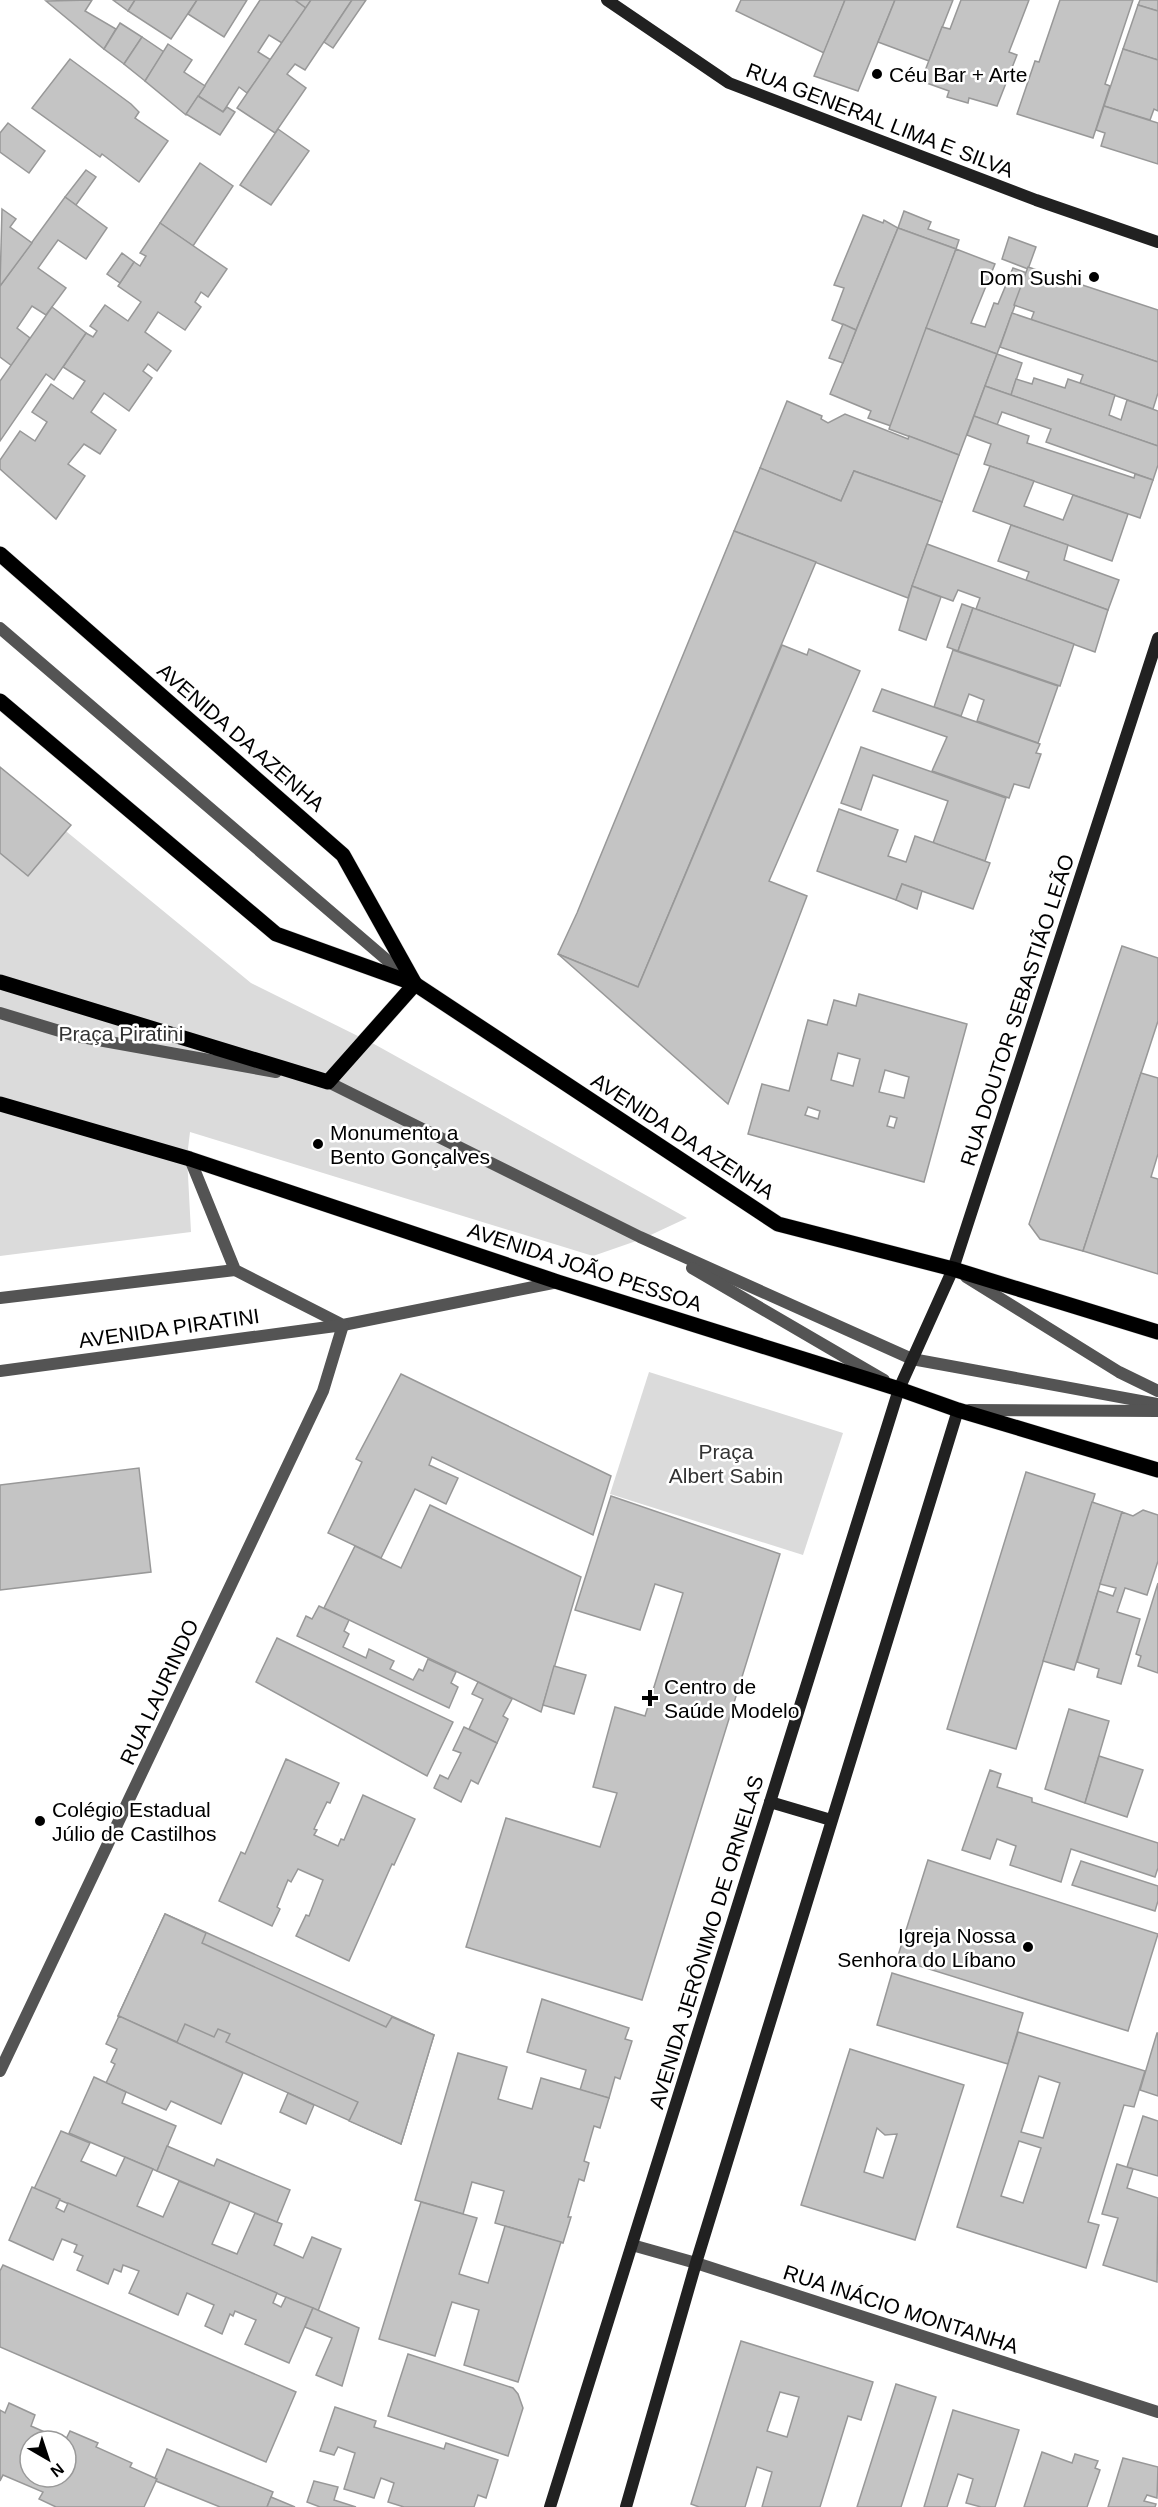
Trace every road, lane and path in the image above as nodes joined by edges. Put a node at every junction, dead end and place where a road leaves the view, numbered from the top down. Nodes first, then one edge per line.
1 (607, 0) edge
2 (1158, 242) edge
3 (0, 554) edge
4 (0, 628) edge
5 (1158, 638) edge
6 (0, 701) edge
7 (0, 982) edge
8 (415, 984) junction
9 (0, 1013) edge
10 (328, 1082) junction
11 (0, 1104) edge
12 (190, 1159) junction
13 (640, 1237) junction
14 (953, 1269) junction
15 (235, 1270) junction
16 (558, 1282) junction
17 (0, 1298) edge
18 (344, 1325) junction
19 (1158, 1332) edge
20 (912, 1359) junction
21 (0, 1371) edge
22 (899, 1389) junction
23 (1158, 1391) edge
24 (1158, 1404) edge
25 (958, 1410) junction
26 (1158, 1411) edge
27 (1158, 1470) edge
28 (770, 1802) junction
29 (831, 1820) junction
30 (0, 2071) edge
31 (632, 2245) junction
32 (696, 2263) junction
33 (1158, 2412) edge
34 (550, 2507) edge
35 (626, 2507) edge

1 - 2 street, RUA GENERAL LIMA E SILVA
3 - 8 main road, AVENIDA DA AZENHA
4 - 8 street
5 - 14 street, RUA DOUTOR SEBASTIÃO LEÃO
6 - 8 main road, AVENIDA DA AZENHA
7 - 10 main road
8 - 10 main road
8 - 14 main road, AVENIDA DA AZENHA
9 - 10 street
10 - 13 street
11 - 12 main road, AVENIDA JOÃO PESSOA
12 - 15 street
12 - 16 main road, AVENIDA JOÃO PESSOA
13 - 20 street
13 - 22 street
14 - 19 main road
14 - 20 street, RUA DOUTOR SEBASTIÃO LEÃO
14 - 23 street
15 - 17 street
15 - 18 street, AVENIDA PIRATINI
16 - 18 street, AVENIDA PIRATINI
16 - 22 main road, AVENIDA JOÃO PESSOA
18 - 21 street, AVENIDA PIRATINI
18 - 30 street, RUA LAURINDO
20 - 22 street, RUA DOUTOR SEBASTIÃO LEÃO
20 - 24 street
22 - 25 main road, AVENIDA JOÃO PESSOA
22 - 28 street, AVENIDA JERÔNIMO DE ORNELAS
25 - 26 street
25 - 27 main road, AVENIDA JOÃO PESSOA
25 - 29 street
28 - 29 street
28 - 31 street, AVENIDA JERÔNIMO DE ORNELAS
29 - 32 street
31 - 32 street, RUA INÁCIO MONTANHA
31 - 34 street, AVENIDA JERÔNIMO DE ORNELAS
32 - 33 street, RUA INÁCIO MONTANHA
32 - 35 street

